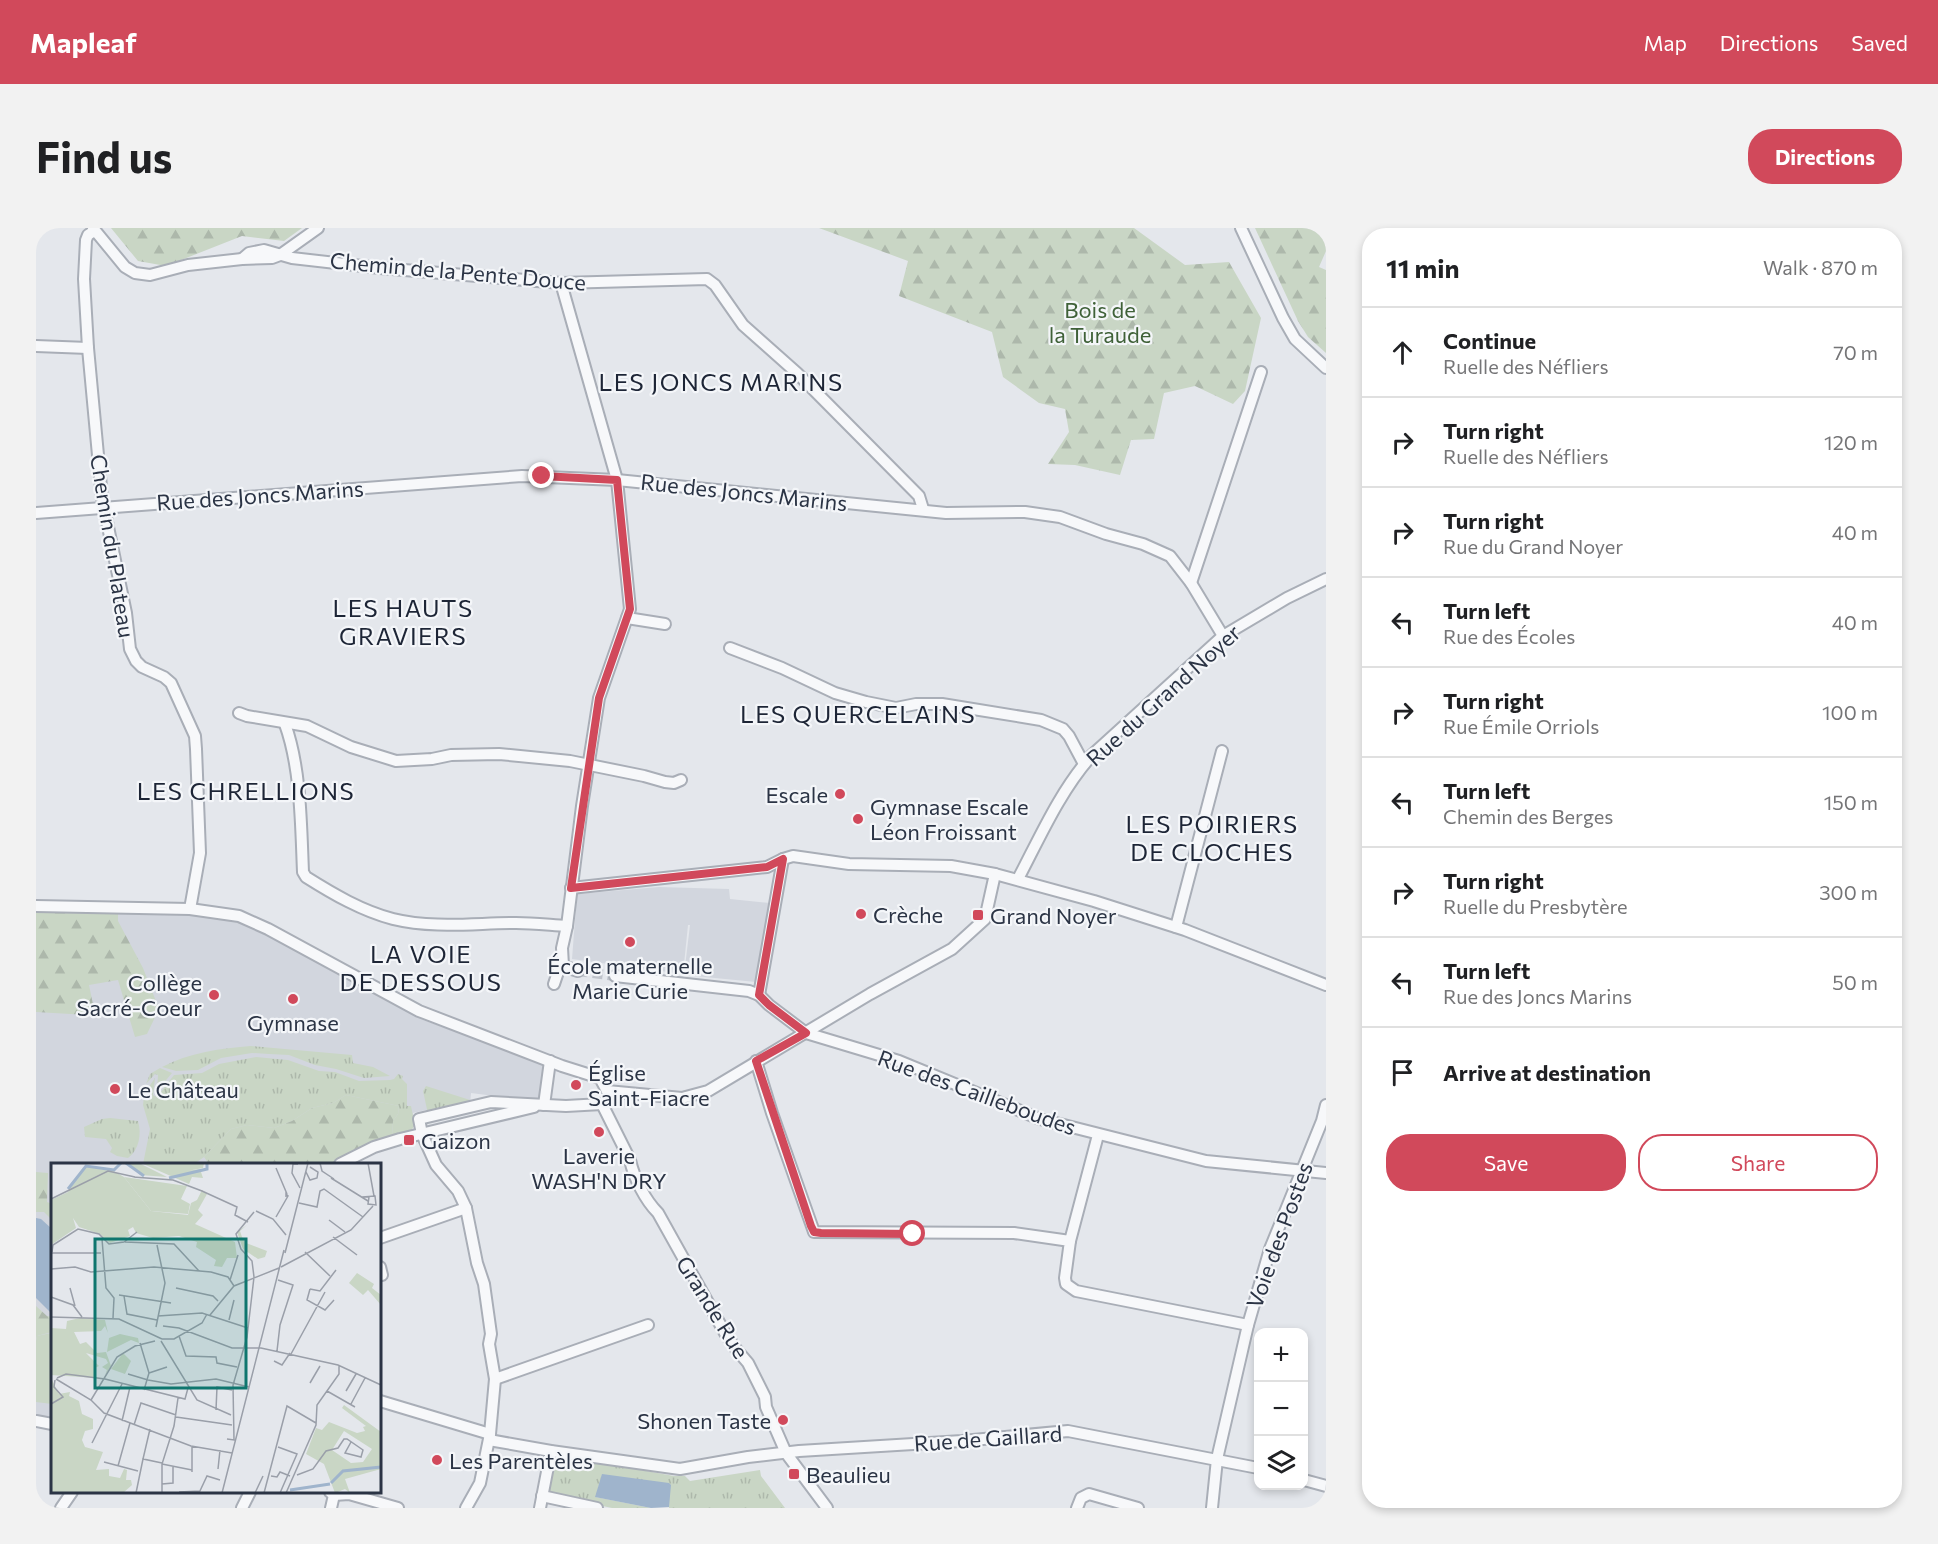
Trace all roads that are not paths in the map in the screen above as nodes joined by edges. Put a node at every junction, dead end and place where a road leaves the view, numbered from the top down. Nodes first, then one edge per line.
1 (318, 228) edge
2 (1241, 228) edge
3 (94, 229) edge
4 (280, 255) junction
5 (561, 283) junction
6 (36, 346) edge
7 (88, 348) junction
8 (1326, 368) edge
9 (1261, 372) dead end
10 (617, 480) junction
11 (104, 507) junction
12 (923, 509) junction
13 (36, 513) edge
14 (1326, 579) edge
15 (1191, 583) junction
16 (627, 618) junction
17 (665, 624) dead end
18 (1223, 636) junction
19 (730, 648) dead end
20 (239, 713) dead end
21 (285, 724) junction
22 (1222, 751) dead end
23 (588, 764) junction
24 (1084, 764) junction
25 (681, 780) dead end
26 (783, 859) junction
27 (995, 874) junction
28 (1018, 879) junction
29 (571, 888) junction
30 (36, 906) edge
31 (190, 909) junction
32 (567, 926) junction
33 (1176, 927) junction
34 (563, 966) junction
35 (578, 971) tunnel mouth
36 (615, 976) tunnel mouth
37 (554, 984) dead end
38 (1326, 985) edge
39 (759, 995) junction
40 (822, 1024) junction
41 (806, 1033) junction
42 (823, 1039) junction
43 (550, 1061) junction
44 (756, 1061) junction
45 (607, 1091) junction
46 (602, 1104) junction
47 (1326, 1105) edge
48 (544, 1106) junction
49 (422, 1134) junction
50 (1098, 1135) junction
51 (342, 1163) edge
52 (1301, 1171) junction
53 (1326, 1173) edge
54 (466, 1208) junction
55 (381, 1238) edge
56 (1070, 1240) junction
57 (648, 1325) dead end
58 (1248, 1325) junction
59 (495, 1379) junction
60 (381, 1401) edge
61 (36, 1421) edge
62 (51, 1424) edge
63 (489, 1437) junction
64 (551, 1451) junction
65 (786, 1453) junction
66 (1216, 1459) junction
67 (1254, 1467) edge
68 (1308, 1481) edge
69 (1326, 1486) edge
70 (71, 1493) edge
71 (249, 1493) edge
72 (332, 1493) edge
73 (542, 1496) junction
74 (61, 1508) edge
75 (242, 1508) edge
76 (331, 1508) edge
77 (399, 1508) edge
78 (466, 1508) edge
79 (540, 1508) edge
80 (597, 1508) edge
81 (827, 1508) edge
82 (1077, 1508) edge
83 (1138, 1508) edge
84 (1212, 1508) edge

1 - 4 street
2 - 8 street
3 - 4 street
3 - 7 street, Chemin du Plateau
4 - 5 street, Chemin de la Pente Douce
5 - 10 street
5 - 12 street, Chemin de la Pente Douce
6 - 7 street
7 - 11 street, Chemin du Plateau
9 - 15 street
10 - 11 street, Rue des Joncs Marins
10 - 12 street, Rue des Joncs Marins
10 - 16 street
11 - 13 street, Rue des Joncs Marins
11 - 31 street, Chemin du Plateau
12 - 15 street, Rue des Joncs Marins
14 - 18 street, Rue du Grand Noyer
15 - 18 street, Rue des Joncs Marins
16 - 17 street
16 - 23 street
18 - 24 street, Rue du Grand Noyer
19 - 24 street
20 - 21 street
21 - 23 street
21 - 32 street
22 - 33 street
23 - 25 street
23 - 29 street
24 - 28 street, Rue du Grand Noyer
26 - 27 street
26 - 29 street
26 - 39 street
27 - 28 street
27 - 40 street
28 - 33 street
29 - 32 street
30 - 31 street
31 - 43 street
32 - 34 street
33 - 38 street
34 - 35 street
34 - 37 street
36 - 39 street
39 - 41 street, Rue des Cailleboudes
40 - 41 street
40 - 42 street
41 - 42 street, Rue des Cailleboudes
41 - 44 street
42 - 50 street, Rue des Cailleboudes
43 - 45 street
43 - 48 street
44 - 45 street
44 - 56 street
45 - 46 street
46 - 48 street
46 - 65 street, Grande Rue
47 - 52 street, Voie des Postes
48 - 49 street
48 - 49 street
49 - 51 street
49 - 54 street
50 - 52 street, Rue des Cailleboudes
50 - 56 street
52 - 53 street, Rue des Cailleboudes
52 - 58 street, Voie des Postes
54 - 55 street
54 - 59 street
56 - 58 street
57 - 59 street
58 - 66 street, Voie des Postes
59 - 63 street
60 - 63 street, Rue de Gaillard
61 - 62 street
63 - 64 street, Rue de Gaillard
63 - 78 street
64 - 65 street, Rue de Gaillard
64 - 73 street
65 - 66 street, Rue de Gaillard
65 - 81 street, Grande Rue
66 - 67 street, Rue de Gaillard
66 - 84 street, Voie des Postes
68 - 69 street
70 - 74 street
71 - 75 street
72 - 76 street
72 - 77 street
73 - 79 street
73 - 80 street
82 - 83 street

